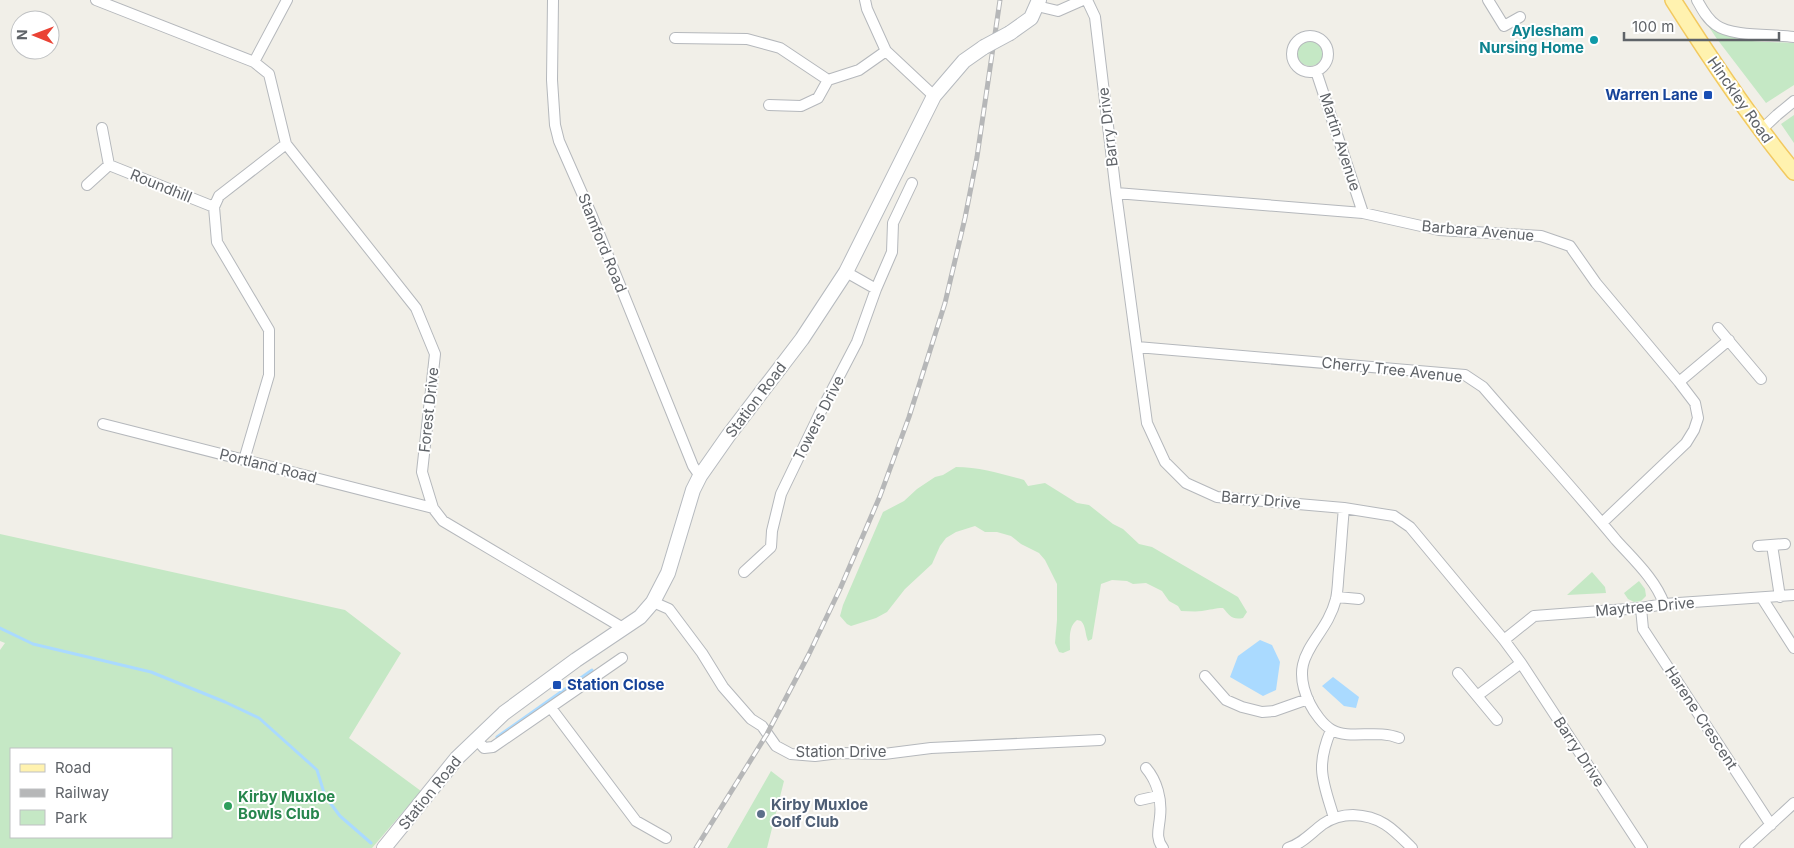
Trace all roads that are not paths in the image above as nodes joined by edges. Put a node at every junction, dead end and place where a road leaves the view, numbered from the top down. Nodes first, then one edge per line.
1 (96, 0) edge
2 (287, 0) edge
3 (553, 0) edge
4 (865, 0) edge
5 (1083, 0) edge
6 (1086, 0) edge
7 (1488, 0) edge
8 (1673, 0) edge
9 (1697, 0) edge
10 (1038, 3) edge
11 (1520, 17) dead end
12 (1794, 37) edge
13 (675, 38) dead end
14 (886, 52) junction
15 (254, 62) junction
16 (1316, 71) dead end
17 (828, 80) junction
18 (934, 96) junction
19 (1794, 101) edge
20 (769, 105) dead end
21 (102, 128) dead end
22 (1760, 131) junction
23 (286, 144) junction
24 (109, 165) junction
25 (1794, 172) edge
26 (912, 182) dead end
27 (87, 185) dead end
28 (1116, 193) junction
29 (214, 207) junction
30 (1363, 213) junction
31 (846, 272) junction
32 (876, 289) junction
33 (1718, 328) dead end
34 (1729, 340) junction
35 (1137, 348) junction
36 (1762, 379) dead end
37 (1679, 382) junction
38 (103, 424) dead end
39 (244, 460) junction
40 (700, 476) junction
41 (432, 508) junction
42 (1344, 508) junction
43 (1602, 523) junction
44 (1785, 544) dead end
45 (1772, 545) junction
46 (1758, 546) dead end
47 (744, 572) dead end
48 (1794, 595) edge
49 (1336, 597) junction
50 (1780, 597) junction
51 (1762, 598) junction
52 (1359, 599) dead end
53 (653, 602) junction
54 (1664, 604) junction
55 (1641, 608) junction
56 (624, 628) junction
57 (1504, 640) junction
58 (1794, 648) edge
59 (622, 658) dead end
60 (1521, 664) junction
61 (1458, 673) dead end
62 (1205, 676) dead end
63 (1477, 696) junction
64 (1308, 699) junction
65 (551, 708) junction
66 (1496, 720) dead end
67 (1331, 730) junction
68 (1399, 738) dead end
69 (476, 739) junction
70 (1100, 740) dead end
71 (1146, 768) dead end
72 (1158, 796) junction
73 (1140, 800) dead end
74 (1794, 804) edge
75 (1334, 818) junction
76 (1771, 825) junction
77 (666, 838) dead end
78 (384, 848) edge
79 (1163, 848) edge
80 (1288, 848) edge
81 (1412, 848) edge
82 (1642, 848) edge
83 (1745, 848) edge

1 - 15 street
2 - 15 street
3 - 40 street, Stamford Road
4 - 14 street
5 - 10 street
6 - 28 street, Barry Drive
7 - 11 street
8 - 22 main road, Hinckley Road
9 - 12 street
10 - 18 street, Station Road, bridge
13 - 17 street
14 - 17 street
14 - 18 street
15 - 23 street, Forest Drive
16 - 30 street, Martin Avenue
17 - 20 street
18 - 31 street, Station Road
19 - 22 street
21 - 24 street
22 - 25 main road, Hinckley Road
23 - 29 street
23 - 41 street, Forest Drive
24 - 27 street
24 - 29 street, Roundhill
26 - 32 street, Towers Drive
28 - 30 street, Barbara Avenue
28 - 35 street, Barry Drive
29 - 39 street
30 - 37 street, Barbara Avenue
31 - 32 street
31 - 40 street, Station Road
32 - 47 street, Towers Drive
33 - 34 street
34 - 36 street
34 - 37 street
35 - 42 street, Barry Drive
35 - 43 street, Cherry Tree Avenue
37 - 43 street, Barbara Avenue
38 - 39 street, Portland Road
39 - 41 street, Portland Road
40 - 53 street, Station Road
41 - 56 street
42 - 49 street
42 - 57 street, Barry Drive
43 - 54 street, Cherry Tree Avenue
44 - 45 street
45 - 46 street
45 - 50 street
48 - 50 street, Maytree Drive
49 - 52 street
49 - 64 street
50 - 51 street, Maytree Drive
51 - 54 street, Maytree Drive
51 - 58 street
53 - 56 street, Station Road
53 - 70 street, Station Drive
54 - 55 street, Maytree Drive
55 - 57 street, Maytree Drive
55 - 76 street, Harene Crescent
56 - 69 street, Station Road
57 - 60 street, Barry Drive
59 - 65 street
60 - 63 street
60 - 82 street, Barry Drive
61 - 63 street
62 - 64 street
63 - 66 street
64 - 67 street
65 - 69 street
65 - 77 street
67 - 68 street
67 - 75 street
69 - 78 street, Station Road
71 - 72 street
72 - 73 street
72 - 79 street
74 - 76 street
75 - 80 street
75 - 81 street
76 - 83 street

